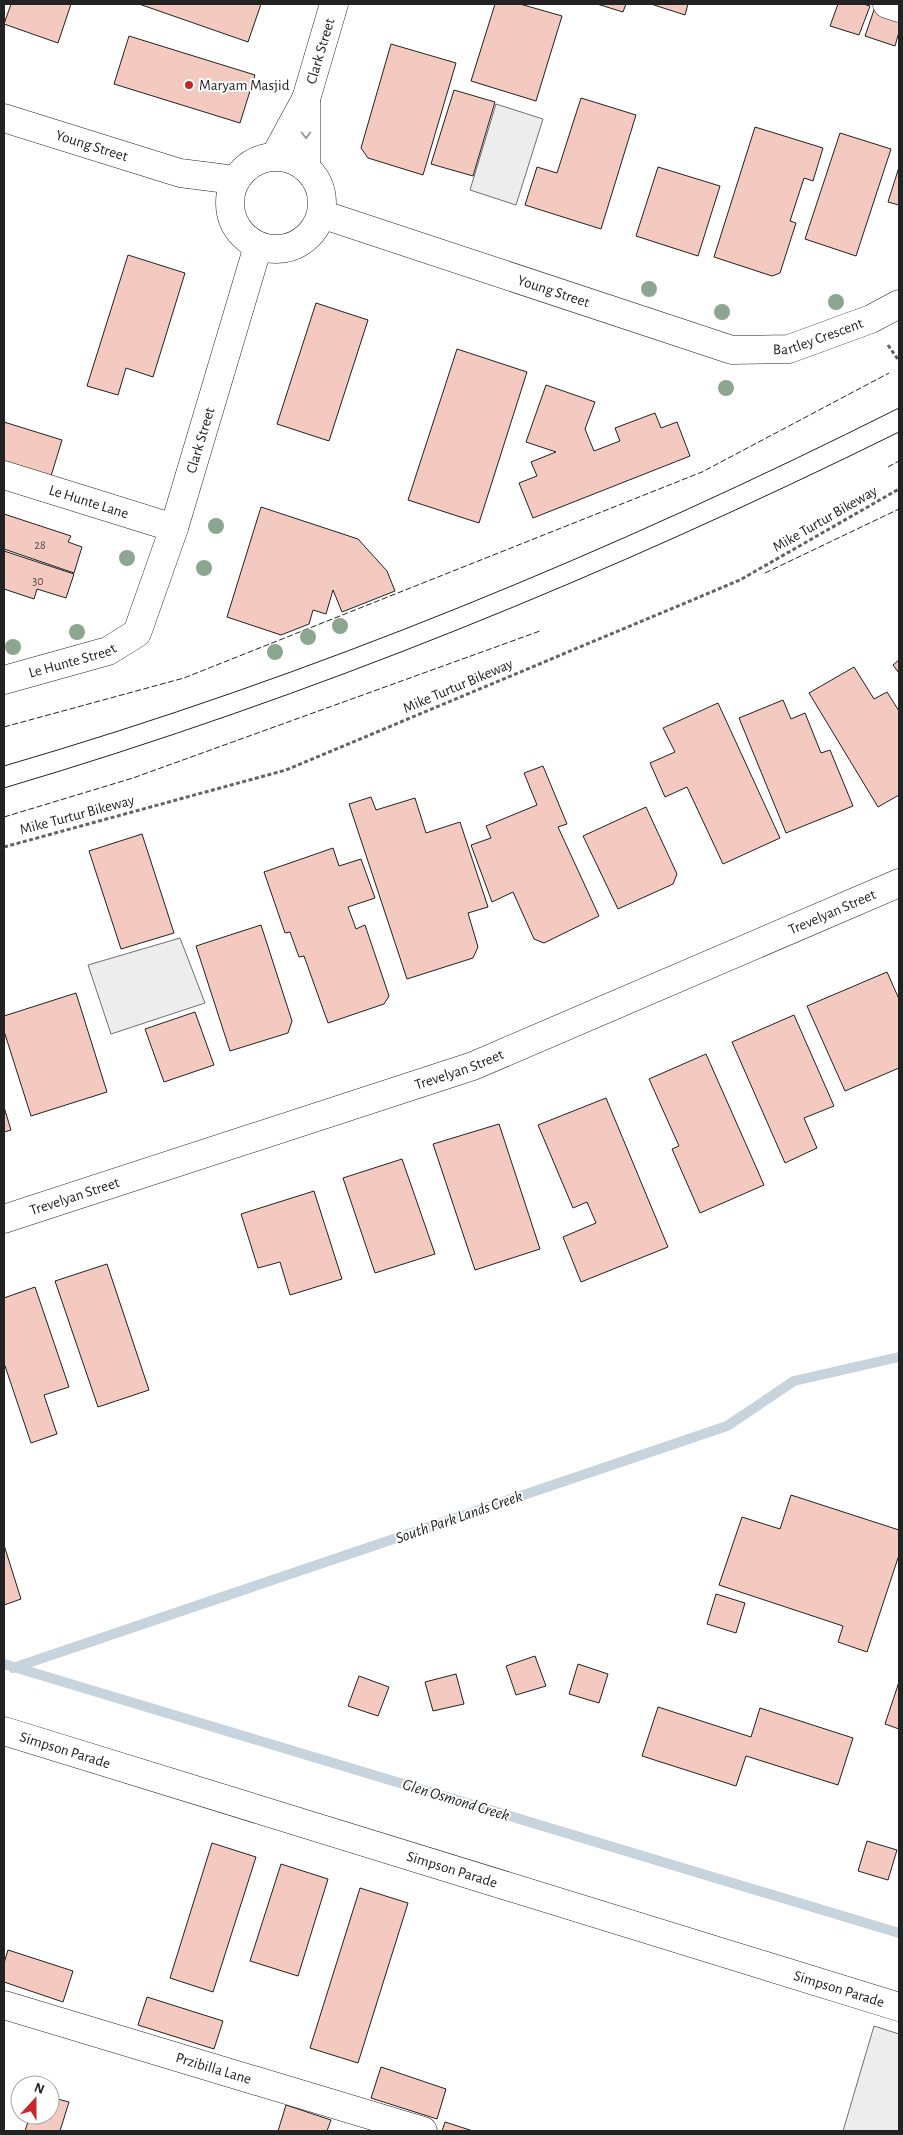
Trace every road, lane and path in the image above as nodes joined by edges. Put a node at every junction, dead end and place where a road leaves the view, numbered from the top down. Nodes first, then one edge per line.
1 (334, 4) edge
2 (887, 4) edge
3 (899, 8) edge
4 (306, 99) junction
5 (4, 118) edge
6 (276, 156) junction
7 (306, 167) junction
8 (232, 192) junction
9 (318, 222) junction
10 (258, 246) junction
11 (899, 304) edge
12 (732, 350) joint
13 (4, 475) edge
14 (899, 489) edge
15 (174, 528) junction
16 (137, 633) joint
17 (4, 680) edge
18 (4, 847) edge
19 (899, 884) edge
20 (4, 1219) edge
21 (4, 1731) edge
22 (4, 2005) edge
23 (899, 2007) edge
24 (423, 2131) edge

1 - 4 street, Clark Street
2 - 3 street
4 - 6 street, Clark Street
4 -> 7 street, Clark Street
5 - 8 street, Young Street
6 - 7 street
6 - 8 street
7 - 9 street
8 - 10 street
9 - 10 street
9 - 12 street, Young Street
10 - 15 street, Clark Street
11 - 12 street, Bartley Crescent
13 - 15 street, Le Hunte Lane
14 - 18 path, Mike Turtur Bikeway
15 - 16 street, Clark Street
16 - 17 street, Le Hunte Street
19 - 20 street, Trevelyan Street
21 - 23 street, Simpson Parade
22 - 24 street, Przibilla Lane

